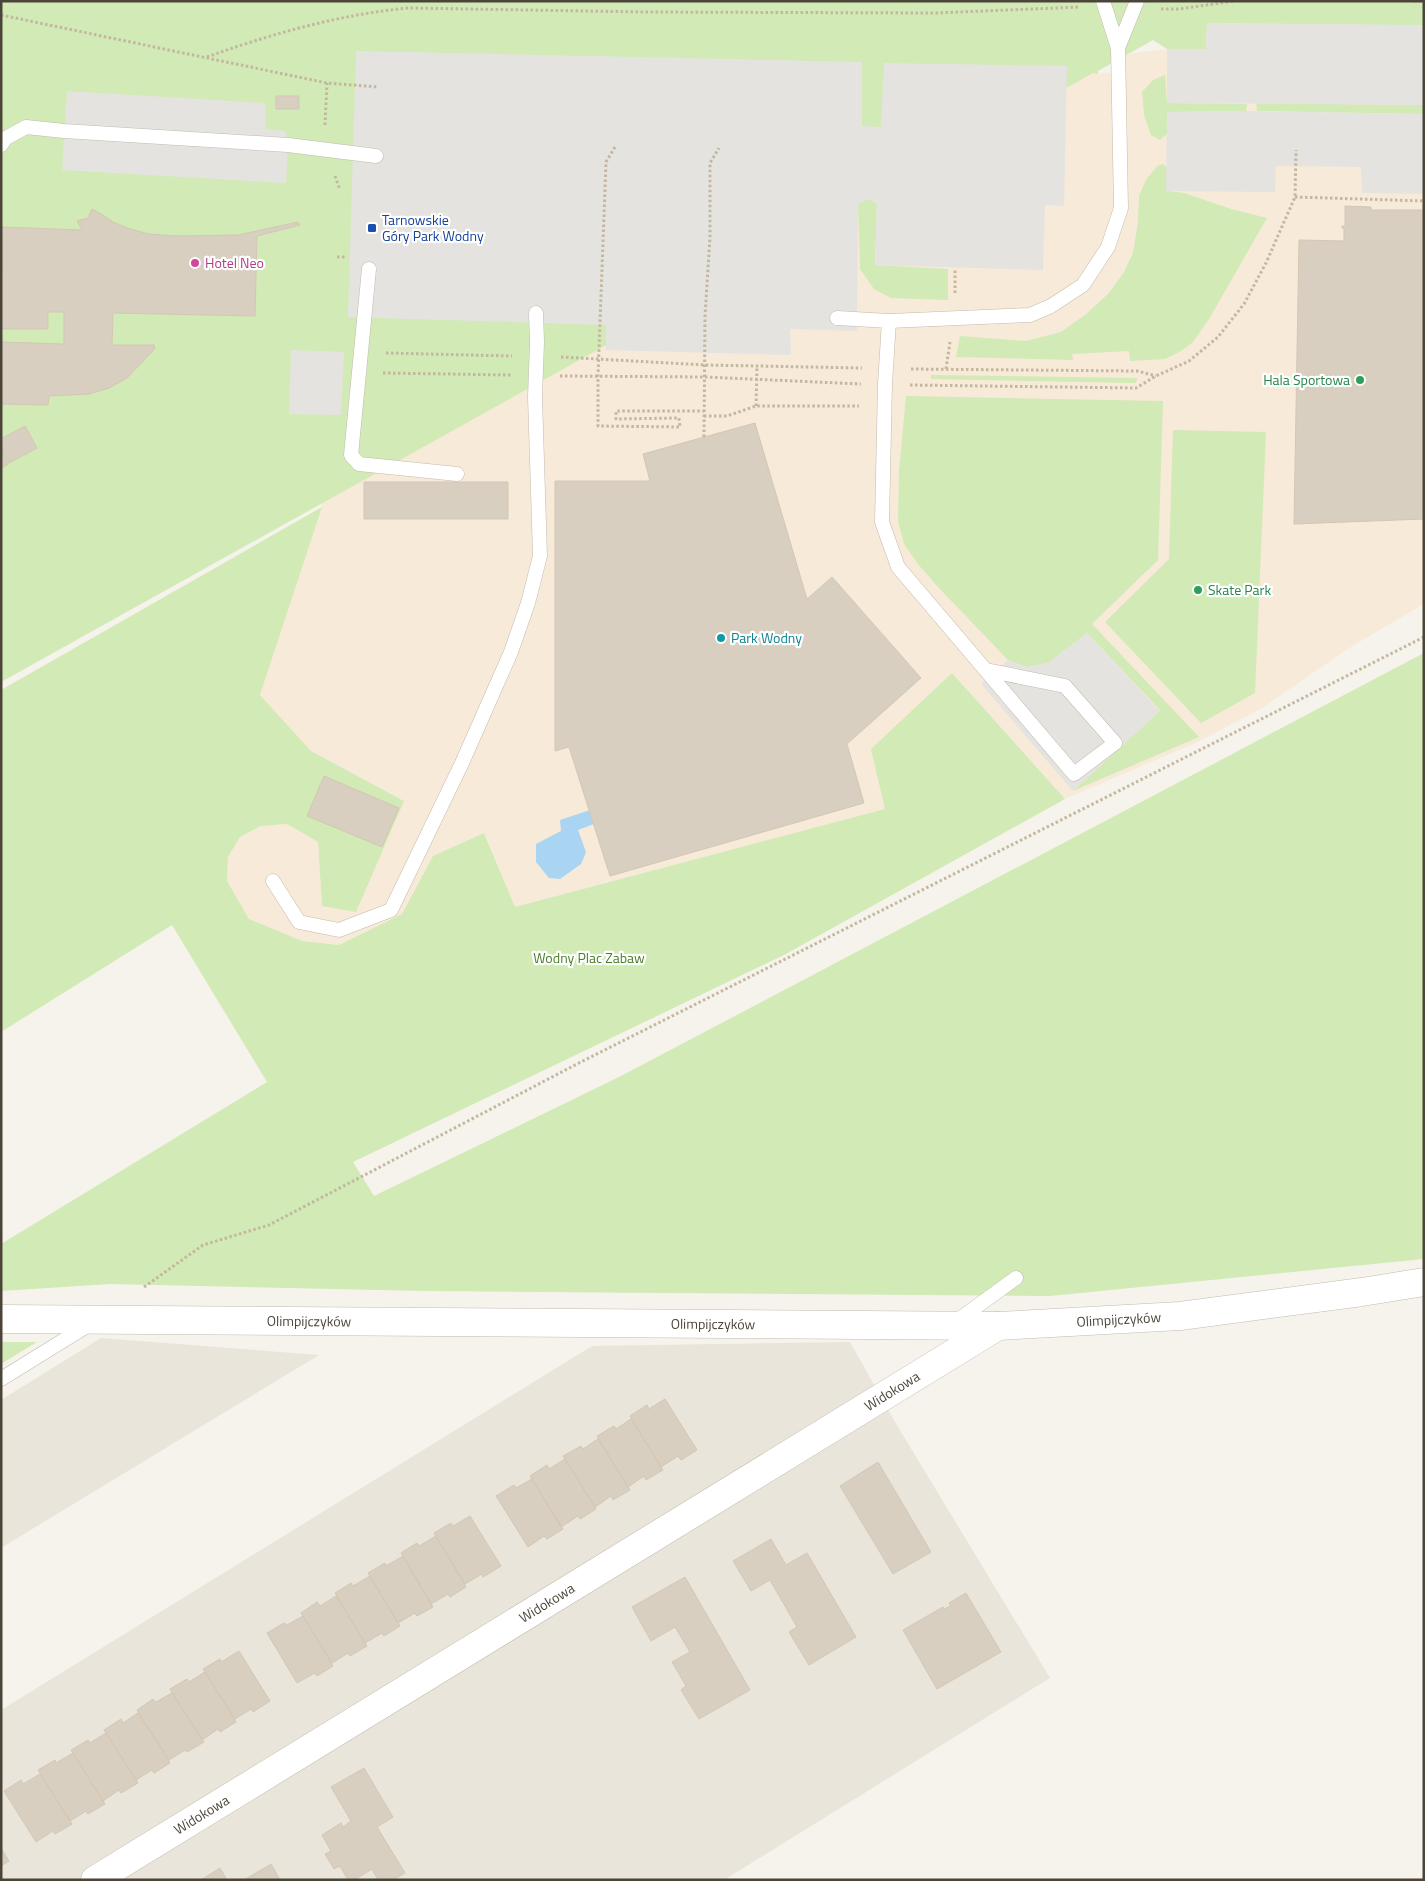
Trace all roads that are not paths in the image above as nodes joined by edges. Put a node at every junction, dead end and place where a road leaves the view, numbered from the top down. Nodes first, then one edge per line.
1 (1104, 1) edge
2 (1137, 1) edge
3 (1118, 48) junction
4 (1, 145) edge
5 (376, 156) dead end
6 (369, 269) dead end
7 (536, 313) dead end
8 (837, 318) dead end
9 (889, 321) junction
10 (458, 474) dead end
11 (986, 670) junction
12 (273, 881) dead end
13 (1016, 1278) dead end
14 (1424, 1282) edge
15 (1, 1319) edge
16 (98, 1320) junction
17 (951, 1325) junction
18 (998, 1326) junction
19 (1, 1379) edge
20 (95, 1880) edge

1 - 3 lane
2 - 3 lane
3 - 9 lane
4 - 5 lane
6 - 10 lane
7 - 12 lane
8 - 9 lane
9 - 11 lane
11 - 11 lane
13 - 17 lane
14 - 18 street, Olimpijczyków
15 - 16 street, Olimpijczyków
16 - 17 street, Olimpijczyków
16 - 19 lane
17 - 18 street, Olimpijczyków
18 - 20 street, Widokowa

